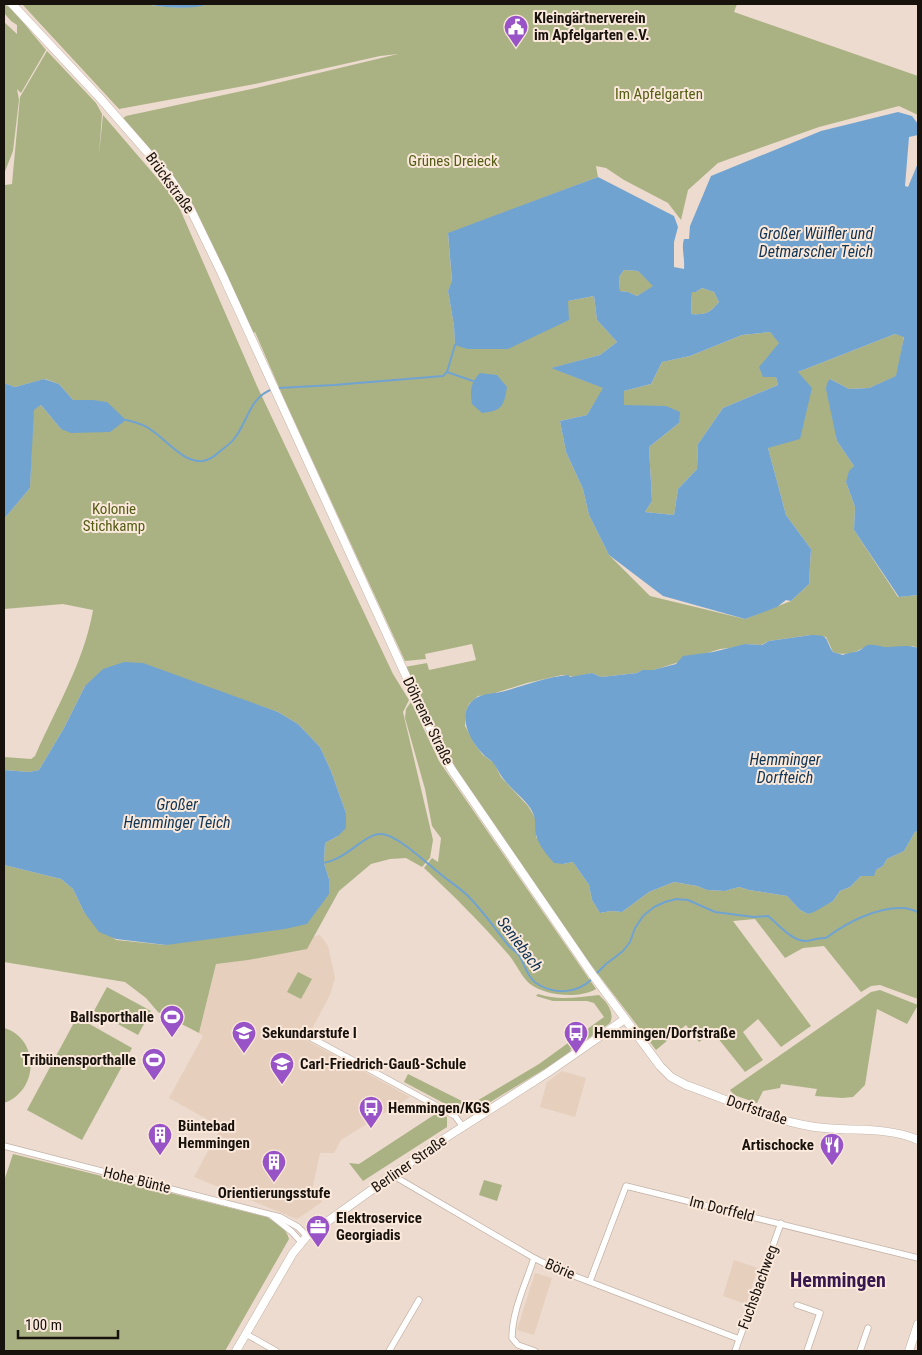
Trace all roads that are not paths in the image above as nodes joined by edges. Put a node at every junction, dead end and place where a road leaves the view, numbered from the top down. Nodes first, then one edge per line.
1 (12, 4) edge
2 (277, 396) joint
3 (625, 1019) junction
4 (308, 1036) dead end
5 (463, 1127) junction
6 (918, 1140) edge
7 (4, 1146) edge
8 (395, 1173) junction
9 (270, 1215) junction
10 (781, 1223) junction
11 (307, 1236) junction
12 (300, 1242) junction
13 (534, 1258) junction
14 (918, 1258) edge
15 (590, 1282) junction
16 (419, 1300) dead end
17 (797, 1305) dead end
18 (918, 1324) edge
19 (868, 1328) dead end
20 (246, 1334) junction
21 (739, 1339) junction
22 (236, 1351) edge
23 (276, 1351) edge
24 (389, 1351) edge
25 (535, 1351) edge
26 (735, 1351) edge
27 (807, 1351) edge
28 (860, 1351) edge
29 (909, 1351) edge

1 - 2 street, Brückstraße
2 - 3 street, Döhrener Straße
3 - 5 street, Berliner Straße
3 - 6 street, Dorfstraße
4 - 5 street
5 - 8 street, Berliner Straße
7 - 9 street, Hohe Bünte
8 - 11 street, Berliner Straße
8 - 13 street, Börie
9 - 11 street, Hohe Bünte
9 - 12 street, Hohe Bünte
10 - 14 street, Im Dorffeld
10 - 15 street, Im Dorffeld
10 - 21 street, Fuchsbachweg
11 - 12 street, Berliner Straße
12 - 20 street, Berliner Straße
13 - 15 street, Börie
13 - 25 street
15 - 21 street, Börie
16 - 24 street
17 - 27 street
18 - 29 street
19 - 28 street
20 - 22 street, Berliner Straße
20 - 23 street
21 - 26 street, Fuchsbachweg

